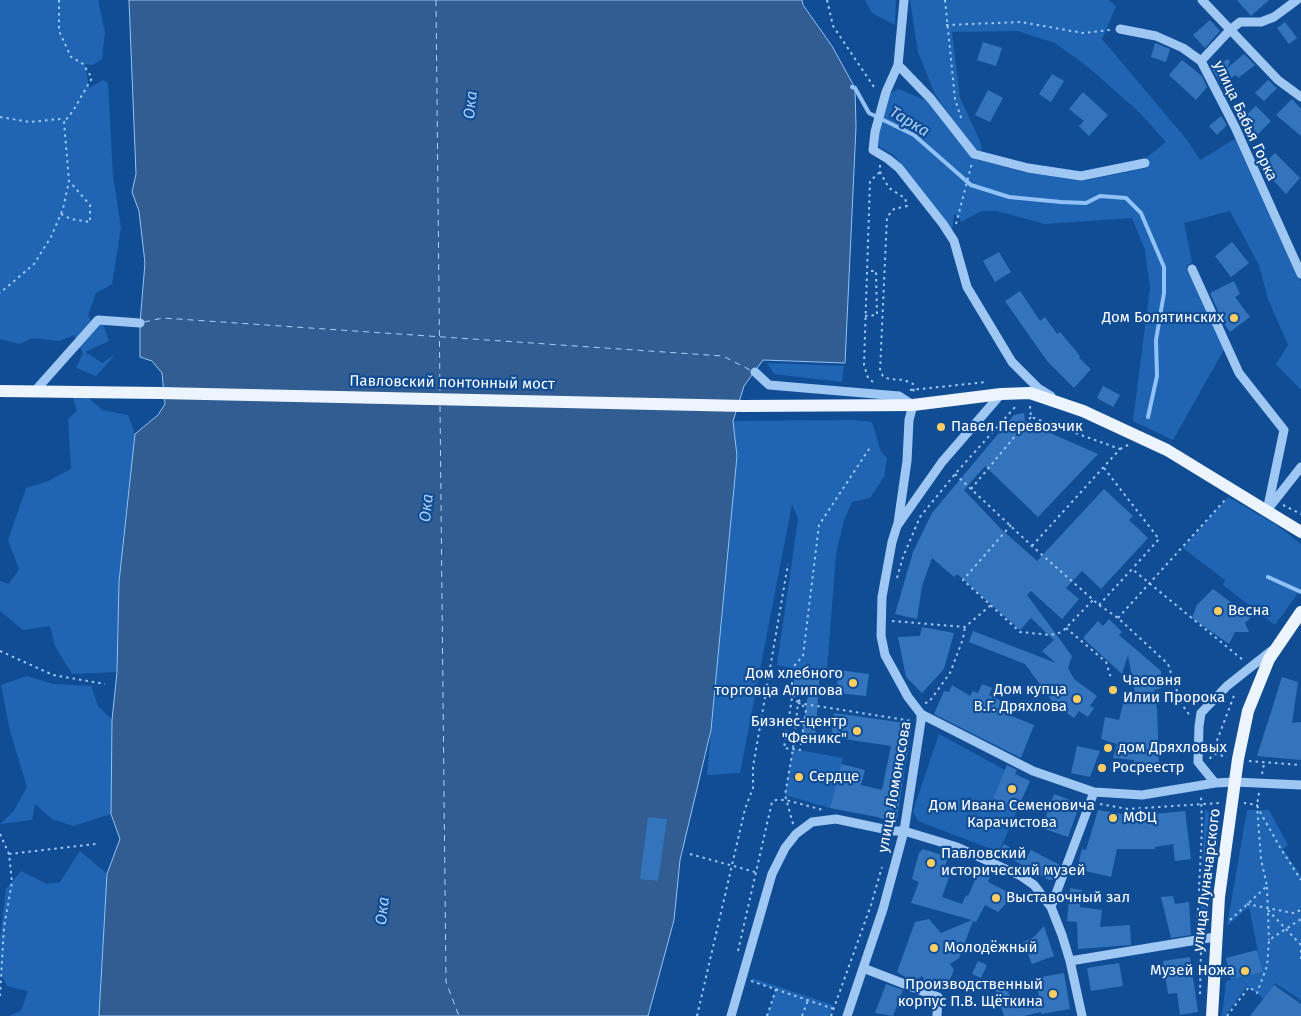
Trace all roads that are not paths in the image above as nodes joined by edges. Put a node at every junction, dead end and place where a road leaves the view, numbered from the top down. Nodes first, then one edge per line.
1 (904, 0) edge
2 (1202, 0) edge
3 (1297, 0) edge
4 (1120, 29) road end
5 (1230, 30) junction
6 (1201, 62) junction
7 (898, 65) junction
8 (1301, 97) edge
9 (1145, 163) dead end
10 (1192, 270) dead end
11 (1301, 274) edge
12 (140, 323) dead end
13 (755, 372) dead end
14 (0, 392) edge
15 (34, 392) junction
16 (1001, 394) junction
17 (1064, 404) junction
18 (913, 405) junction
19 (1300, 468) edge
20 (1267, 511) junction
21 (897, 526) junction
22 (1301, 532) edge
23 (1301, 612) edge
24 (1275, 648) junction
25 (921, 718) junction
26 (1215, 782) junction
27 (1235, 782) junction
28 (1301, 785) edge
29 (1094, 792) junction
30 (904, 831) junction
31 (1051, 907) junction
32 (1215, 937) junction
33 (1070, 961) junction
34 (863, 968) junction
35 (1212, 1014) edge
36 (731, 1016) edge
37 (847, 1016) edge
38 (937, 1016) edge
39 (1082, 1016) edge

1 - 7 street
2 - 5 street
3 - 5 street
4 - 6 street, улица Бабья Горка
5 - 6 street
5 - 8 street
6 - 11 street, улица Бабья Горка
7 - 9 street
7 - 17 street
10 - 20 street
12 - 15 street
13 - 18 street
14 - 15 main road, Павловский понтонный мост
15 - 18 main road, Павловский понтонный мост
16 - 17 main road, Павловский понтонный мост
16 - 18 main road, Павловский понтонный мост
16 - 21 street, улица Ломоносова
17 - 20 main road, Павловский понтонный мост
18 - 21 street
19 - 20 street
20 - 22 main road, Павловский понтонный мост
21 - 25 street, улица Ломоносова
23 - 24 main road, улица Луначарского
24 - 26 street
24 - 27 main road, улица Луначарского
25 - 29 street
25 - 30 street, улица Ломоносова
26 - 27 street
26 - 29 street
27 - 28 street
27 - 32 main road, улица Луначарского
29 - 31 street
30 - 31 street
30 - 34 street, улица Ломоносова
30 - 36 street
31 - 33 street
32 - 33 street
32 - 35 main road, улица Луначарского
33 - 39 street
34 - 37 street, улица Ломоносова
34 - 38 street

